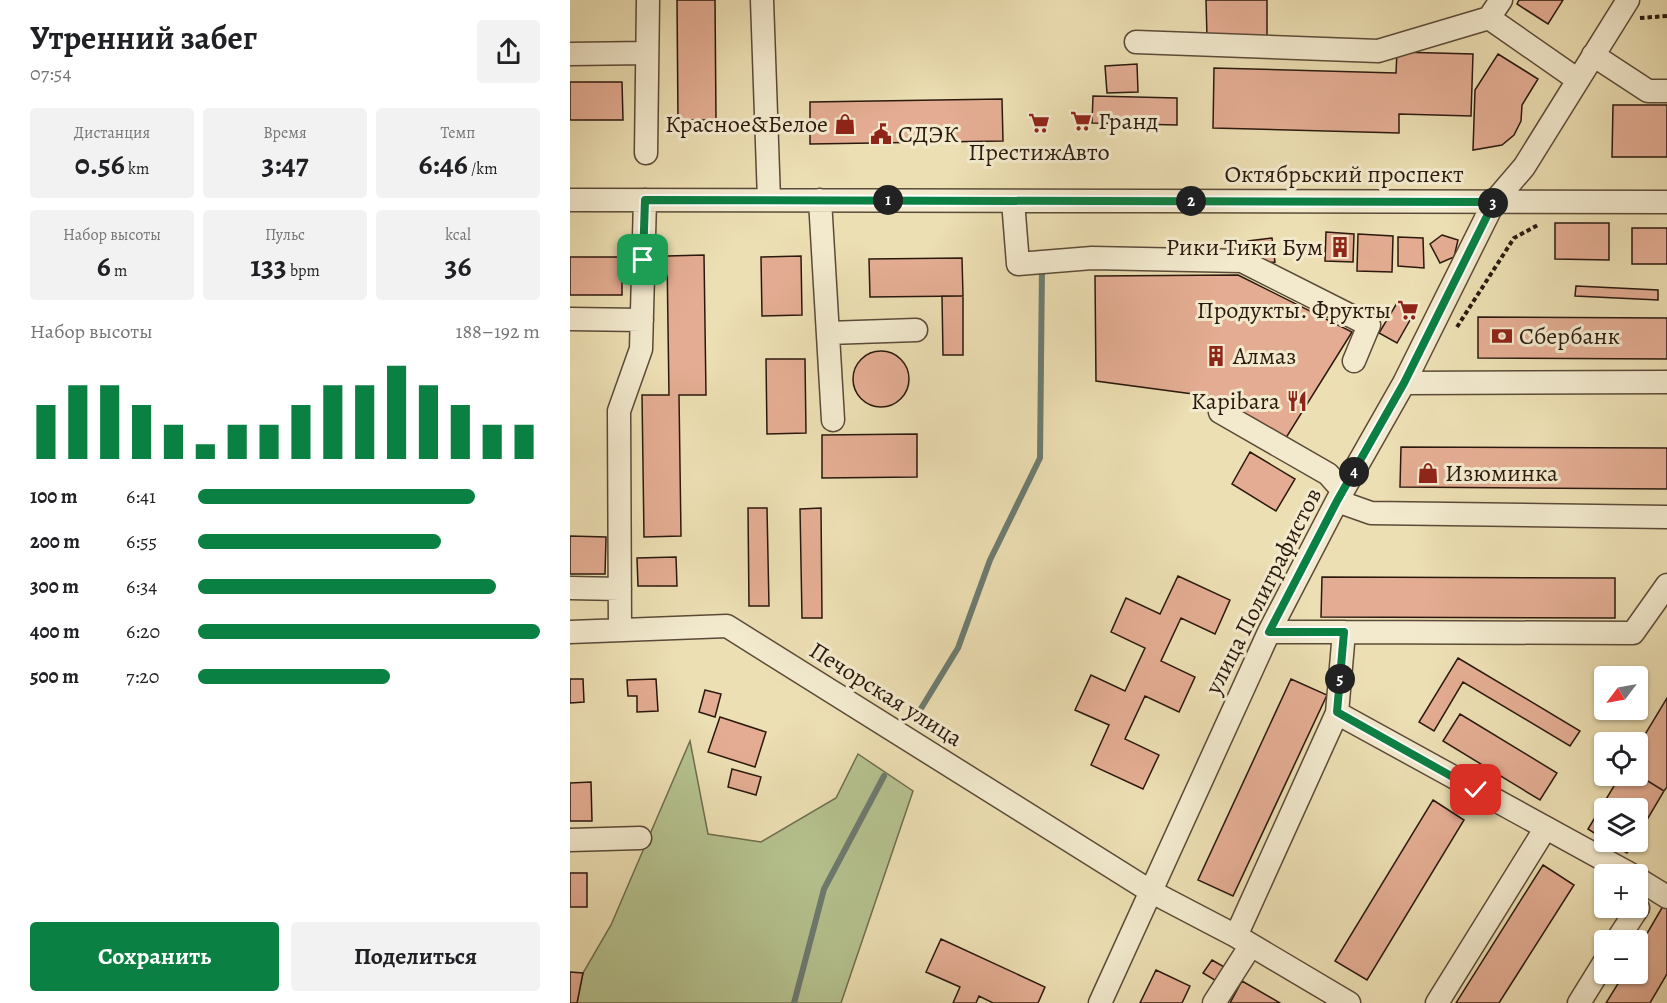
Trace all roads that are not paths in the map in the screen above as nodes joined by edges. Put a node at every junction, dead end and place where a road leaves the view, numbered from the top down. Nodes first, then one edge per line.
1 (648, 0) edge
2 (762, 0) edge
3 (1628, 0) edge
4 (1495, 9) edge
5 (1136, 42) dead end
6 (647, 53) junction
7 (570, 54) edge
8 (1593, 56) junction
9 (1578, 80) junction
10 (1667, 91) edge
11 (646, 153) dead end
12 (570, 200) edge
13 (645, 200) junction
14 (769, 200) junction
15 (820, 200) junction
16 (1013, 201) junction
17 (1494, 202) junction
18 (1667, 202) edge
19 (570, 319) edge
20 (642, 320) junction
21 (916, 330) dead end
22 (828, 333) junction
23 (1354, 361) dead end
24 (1667, 382) edge
25 (1404, 383) junction
26 (1220, 412) dead end
27 (833, 420) dead end
28 (1340, 496) junction
29 (1667, 517) edge
30 (1667, 585) edge
31 (570, 588) edge
32 (620, 588) junction
33 (620, 630) junction
34 (570, 632) edge
35 (1269, 632) junction
36 (1344, 632) junction
37 (1337, 712) junction
38 (1545, 829) junction
39 (640, 837) dead end
40 (570, 840) edge
41 (1610, 864) edge
42 (1150, 891) junction
43 (1244, 941) junction
44 (1594, 979) edge
45 (1338, 1000) edge
46 (1100, 1003) edge
47 (1214, 1003) edge
48 (1437, 1003) edge
49 (1579, 1003) edge

1 - 6 street
2 - 14 street
3 - 8 street, улица Полиграфистов
4 - 5 street
4 - 9 street
6 - 7 street
6 - 11 street
8 - 9 street, улица Полиграфистов
8 - 10 street
9 - 17 street, улица Полиграфистов
12 - 13 street, Октябрьский проспект
13 - 14 street, Октябрьский проспект
13 - 20 street
14 - 15 street, Октябрьский проспект
15 - 16 street, Октябрьский проспект
15 - 22 street
16 - 17 street, Октябрьский проспект
16 - 23 street
17 - 18 street, Октябрьский проспект
17 - 25 street, улица Полиграфистов
19 - 20 street
20 - 32 street
21 - 22 street
22 - 27 street
24 - 25 street
25 - 28 street, улица Полиграфистов
26 - 28 street
28 - 29 street
28 - 35 street, улица Полиграфистов
30 - 36 street
31 - 32 street
32 - 33 street
33 - 34 street, Печорская улица
33 - 42 street, Печорская улица
35 - 36 street
35 - 42 street, улица Полиграфистов
36 - 37 street
37 - 38 street
37 - 43 street
38 - 41 street
38 - 48 street
39 - 40 street
42 - 43 street, Печорская улица
42 - 46 street, улица Полиграфистов
43 - 45 street, Печорская улица
43 - 47 street
44 - 49 street

